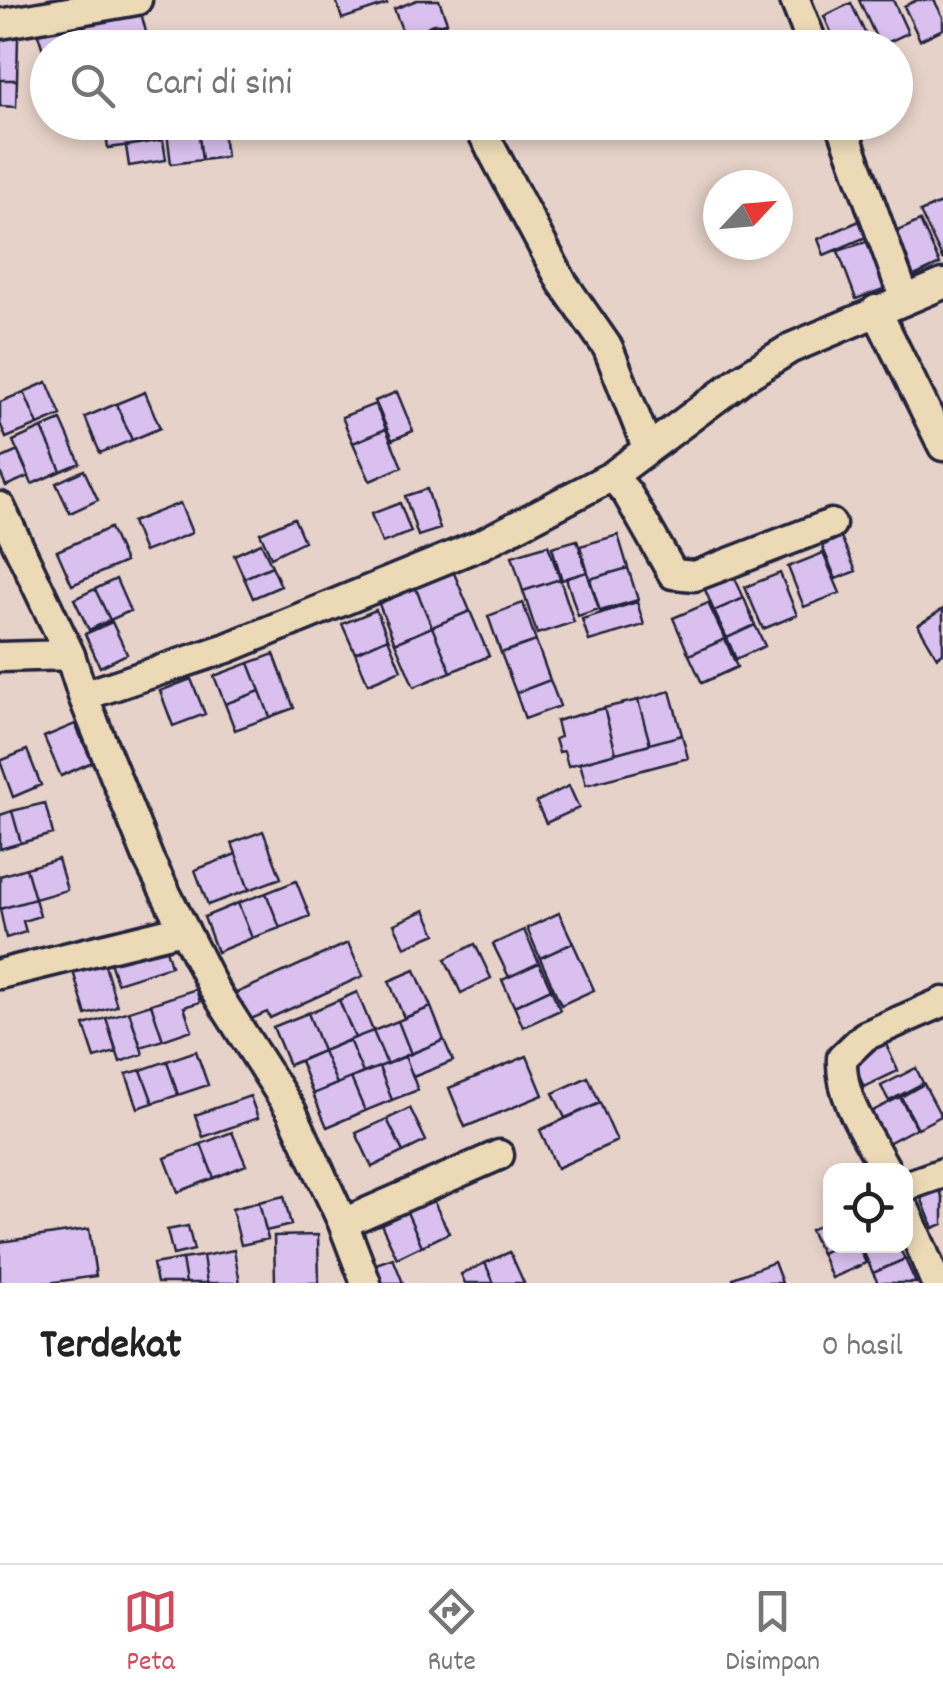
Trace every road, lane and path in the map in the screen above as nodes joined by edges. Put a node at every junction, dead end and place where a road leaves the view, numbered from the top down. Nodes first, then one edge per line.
1 (137, 0) edge
2 (795, 0) edge
3 (0, 24) edge
4 (807, 30) edge
5 (487, 140) edge
6 (848, 140) edge
7 (943, 284) edge
8 (905, 300) junction
9 (876, 310) junction
10 (943, 446) edge
11 (648, 447) junction
12 (612, 476) junction
13 (0, 507) edge
14 (832, 524) dead end
15 (70, 655) junction
16 (0, 658) edge
17 (83, 696) junction
18 (183, 929) junction
19 (0, 974) edge
20 (943, 1002) edge
21 (499, 1155) dead end
22 (882, 1163) edge
23 (943, 1172) edge
24 (913, 1183) edge
25 (343, 1224) junction
26 (913, 1229) edge
27 (366, 1283) edge
28 (936, 1283) edge

1 - 3 street
2 - 4 street
5 - 11 street
6 - 8 street
7 - 8 street
8 - 9 street
9 - 10 street
9 - 11 street
11 - 12 street
12 - 14 street
12 - 17 street
13 - 15 street
15 - 16 street
15 - 17 street
17 - 18 street
18 - 19 street
18 - 25 street
20 - 22 street
21 - 25 street
23 - 24 street
25 - 27 street
26 - 28 street

